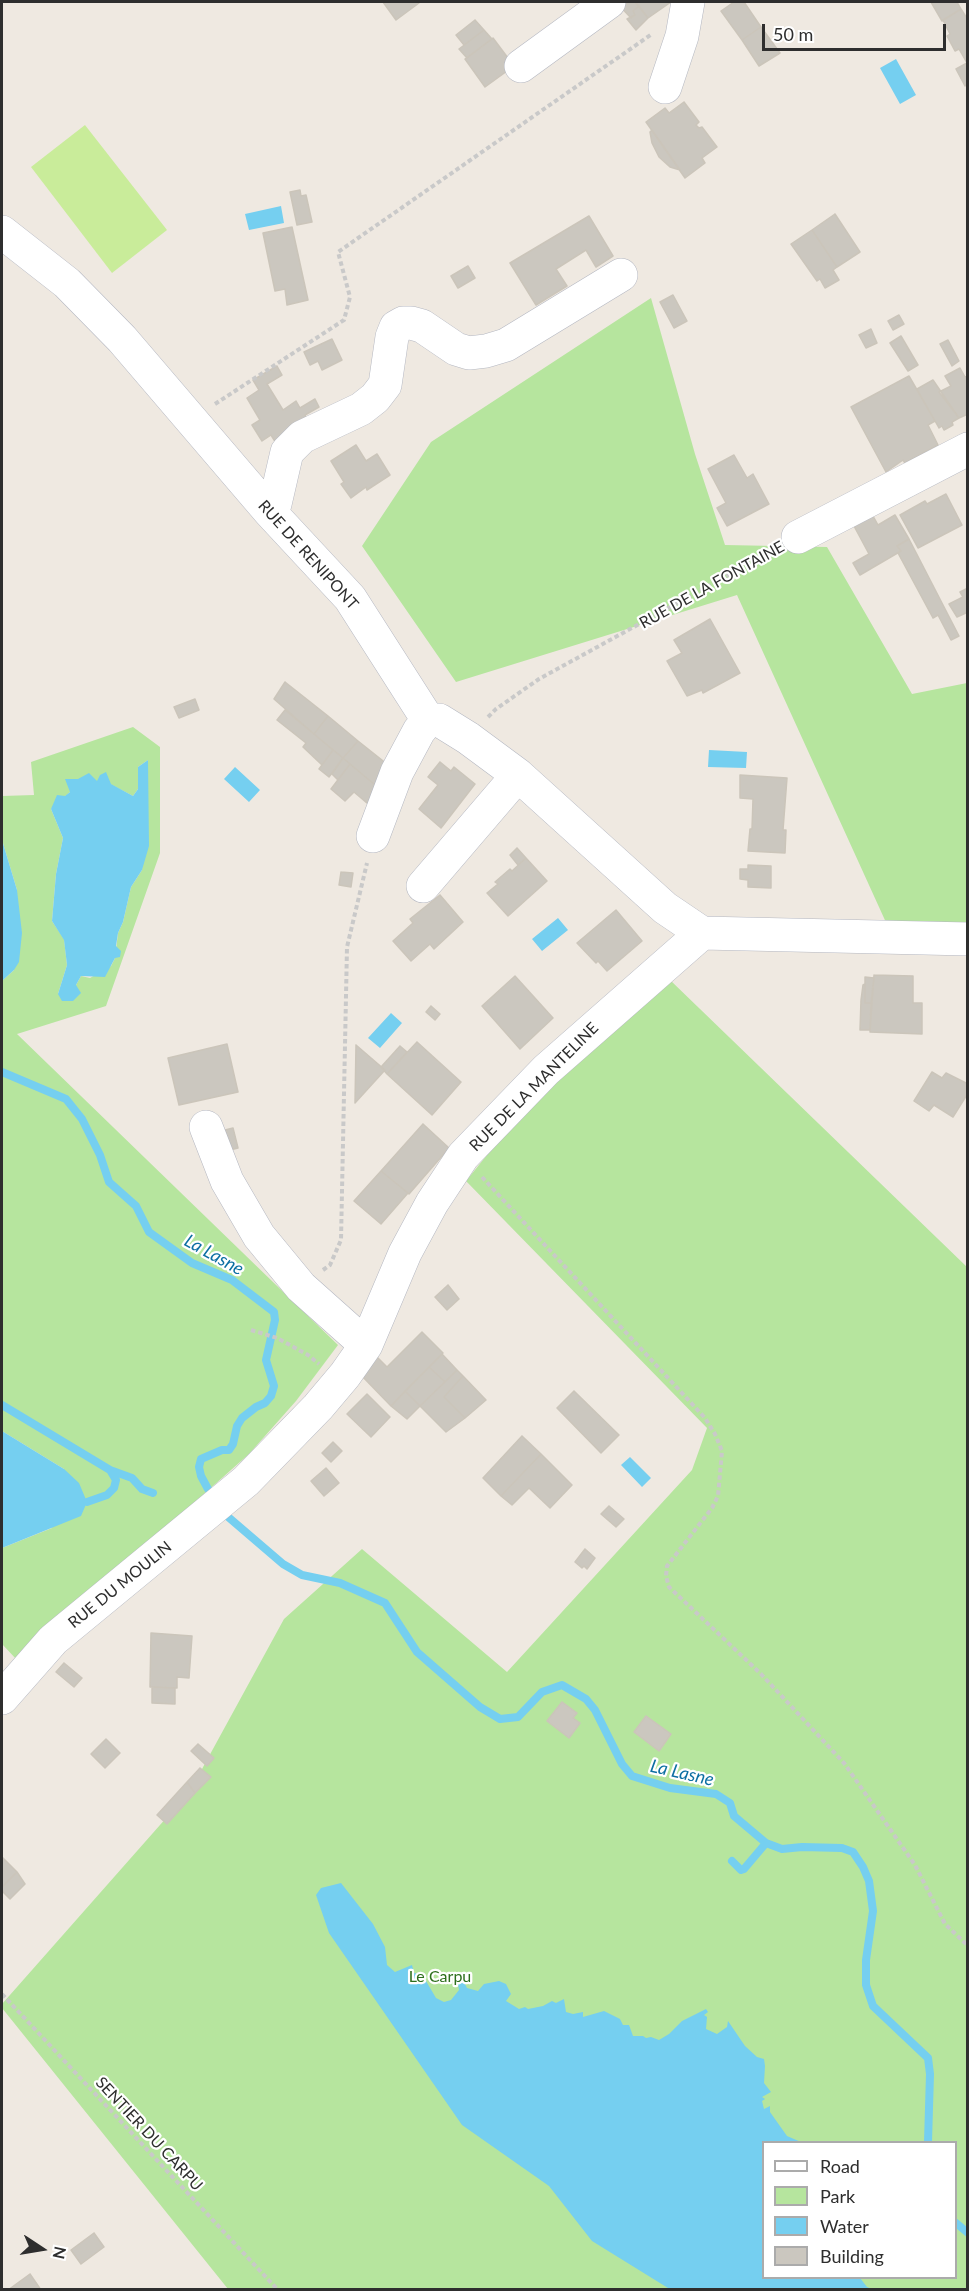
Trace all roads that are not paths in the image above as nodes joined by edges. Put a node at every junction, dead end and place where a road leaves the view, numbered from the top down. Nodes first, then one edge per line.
1 (609, 2) edge
2 (688, 5) edge
3 (521, 66) dead end
4 (665, 87) dead end
5 (2, 232) edge
6 (621, 275) dead end
7 (968, 449) edge
8 (270, 512) junction
9 (798, 537) road end
10 (428, 720) junction
11 (518, 775) junction
12 (373, 836) road end
13 (423, 886) dead end
14 (702, 933) junction
15 (968, 939) edge
16 (206, 1127) dead end
17 (366, 1345) junction
18 (246, 1481) joint
19 (2, 1698) edge

1 - 3 street
2 - 4 street
5 - 8 street, RUE DE RENIPONT
6 - 8 street
7 - 9 street, RUE DE LA FONTAINE
8 - 10 street, RUE DE RENIPONT
10 - 11 street
10 - 12 street
11 - 13 street
11 - 14 street
14 - 15 street
14 - 17 street, RUE DE LA MANTELINE
16 - 17 street
17 - 18 street, RUE DE LA MANTELINE
18 - 19 street, RUE DU MOULIN

